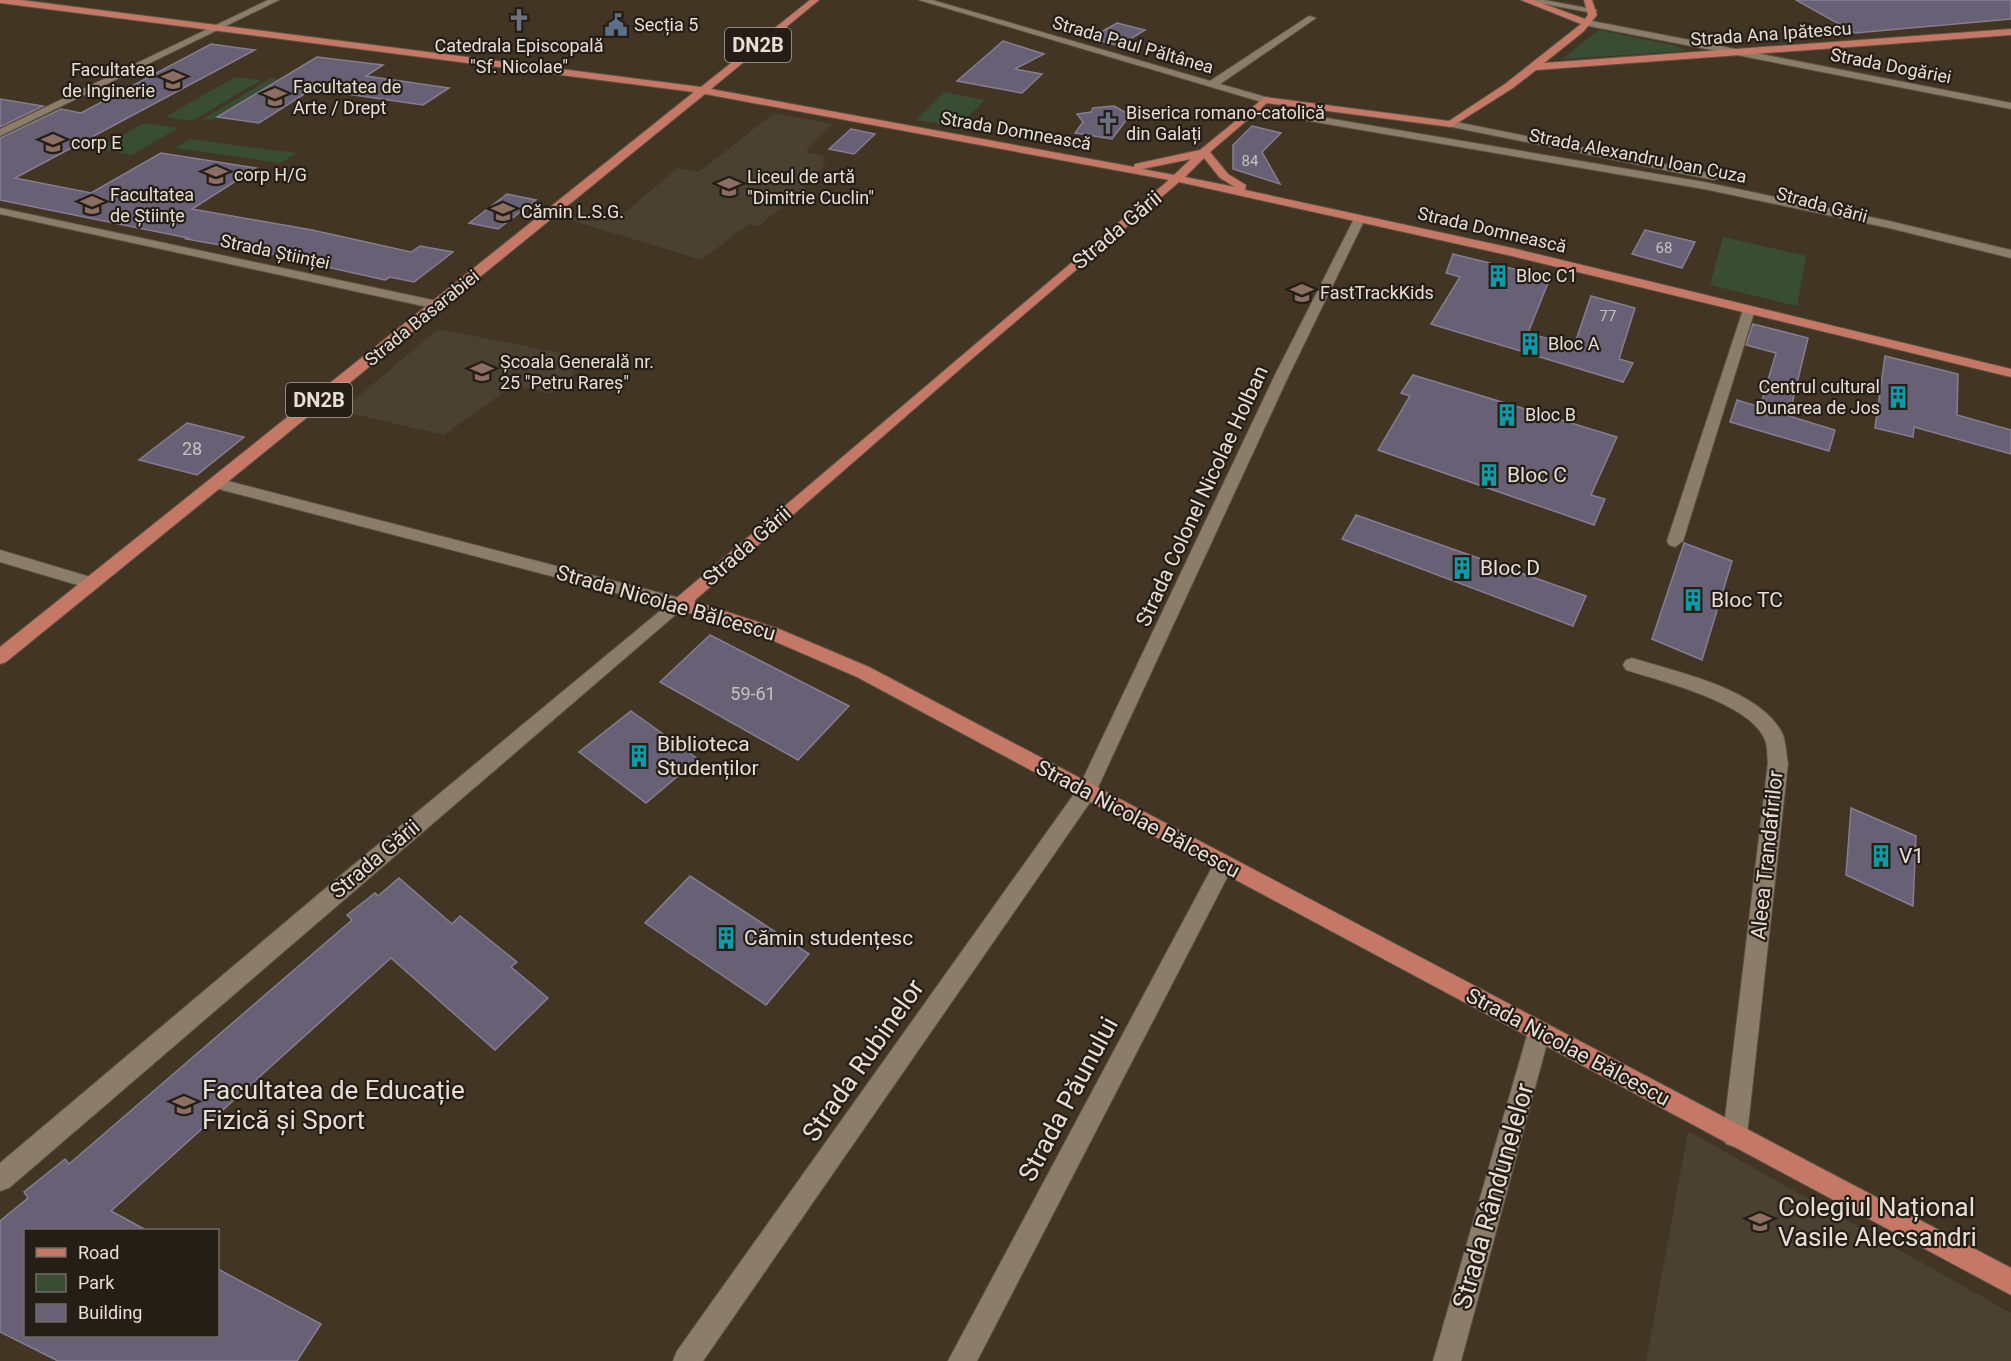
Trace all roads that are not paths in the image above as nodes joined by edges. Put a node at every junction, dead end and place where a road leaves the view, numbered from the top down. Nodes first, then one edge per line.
1 (0, 0) edge
2 (275, 0) edge
3 (814, 0) edge
4 (821, 0) edge
5 (922, 0) edge
6 (1526, 0) edge
7 (1588, 0) edge
8 (1593, 10) junction
9 (1312, 18) dead end
10 (1587, 23) junction
11 (216, 28) junction
12 (2011, 32) edge
13 (1740, 53) junction
14 (1533, 67) junction
15 (1210, 85) junction
16 (703, 91) junction
17 (1265, 100) junction
18 (2011, 106) edge
19 (1255, 109) junction
20 (1451, 124) junction
21 (0, 133) edge
22 (1204, 152) junction
23 (1119, 168) junction
24 (1178, 178) junction
25 (1274, 200) junction
26 (0, 211) edge
27 (1359, 219) junction
28 (1911, 228) junction
29 (2011, 254) edge
30 (437, 305) junction
31 (1749, 310) junction
32 (2011, 373) edge
33 (216, 483) junction
34 (1675, 541) dead end
35 (0, 556) edge
36 (91, 583) junction
37 (680, 604) junction
38 (0, 657) edge
39 (1632, 665) dead end
40 (1086, 792) junction
41 (1224, 864) junction
42 (1539, 1032) junction
43 (1735, 1135) junction
44 (0, 1179) edge
45 (2011, 1282) edge
46 (687, 1361) edge
47 (962, 1361) edge
48 (1447, 1361) edge

1 - 11 main road, Strada Domnească
2 - 11 street
3 - 4 street
3 - 16 main road, DN2B
5 - 15 street, Strada Paul Păltânea
6 - 8 street
6 - 10 main road
7 - 8 main road
8 - 10 main road
9 - 15 street
10 - 13 street, Strada Dogăriei
10 - 14 main road
11 - 16 main road, Strada Domnească
11 - 21 street
12 - 13 main road, Strada Ana Ipătescu
13 - 14 main road, Strada Ana Ipătescu
13 - 18 street, Strada Dogăriei
14 - 20 main road
15 - 17 street, Strada Paul Păltânea
16 - 23 main road, Strada Domnească
16 - 30 main road, Strada Basarabiei / DN2B
17 - 19 main road, Strada Gării
17 - 20 main road, Strada Gării
19 - 22 main road, Strada Gării
19 - 28 street, Strada Alexandru Ioan Cuza
20 - 28 street, Strada Gării
22 - 23 main road
22 - 24 main road, Strada Gării
22 - 25 main road
23 - 24 main road, Strada Domnească
24 - 25 main road, Strada Domnească
24 - 37 main road, Strada Gării
25 - 27 main road, Strada Domnească
26 - 30 street, Strada Științei
27 - 31 main road, Strada Domnească
27 - 40 street, Strada Colonel Nicolae Holban
28 - 29 street, Strada Alexandru Ioan Cuza
30 - 33 main road, Strada Basarabiei / DN2B
31 - 32 main road, Strada Domnească
31 - 34 street
33 - 36 main road, Strada Basarabiei / DN2B
33 - 37 street, Strada Nicolae Bălcescu
35 - 36 street
36 - 38 main road, Strada Basarabiei / DN2B
37 - 40 main road, Strada Nicolae Bălcescu
37 - 44 street, Strada Gării
39 - 43 street, Aleea Trandafirilor
40 - 41 main road, Strada Nicolae Bălcescu
40 - 46 street, Strada Rubinelor
41 - 42 main road, Strada Nicolae Bălcescu
41 - 47 street, Strada Păunului
42 - 43 main road, Strada Nicolae Bălcescu
42 - 48 street, Strada Rândunelelor
43 - 45 main road, Strada Nicolae Bălcescu

